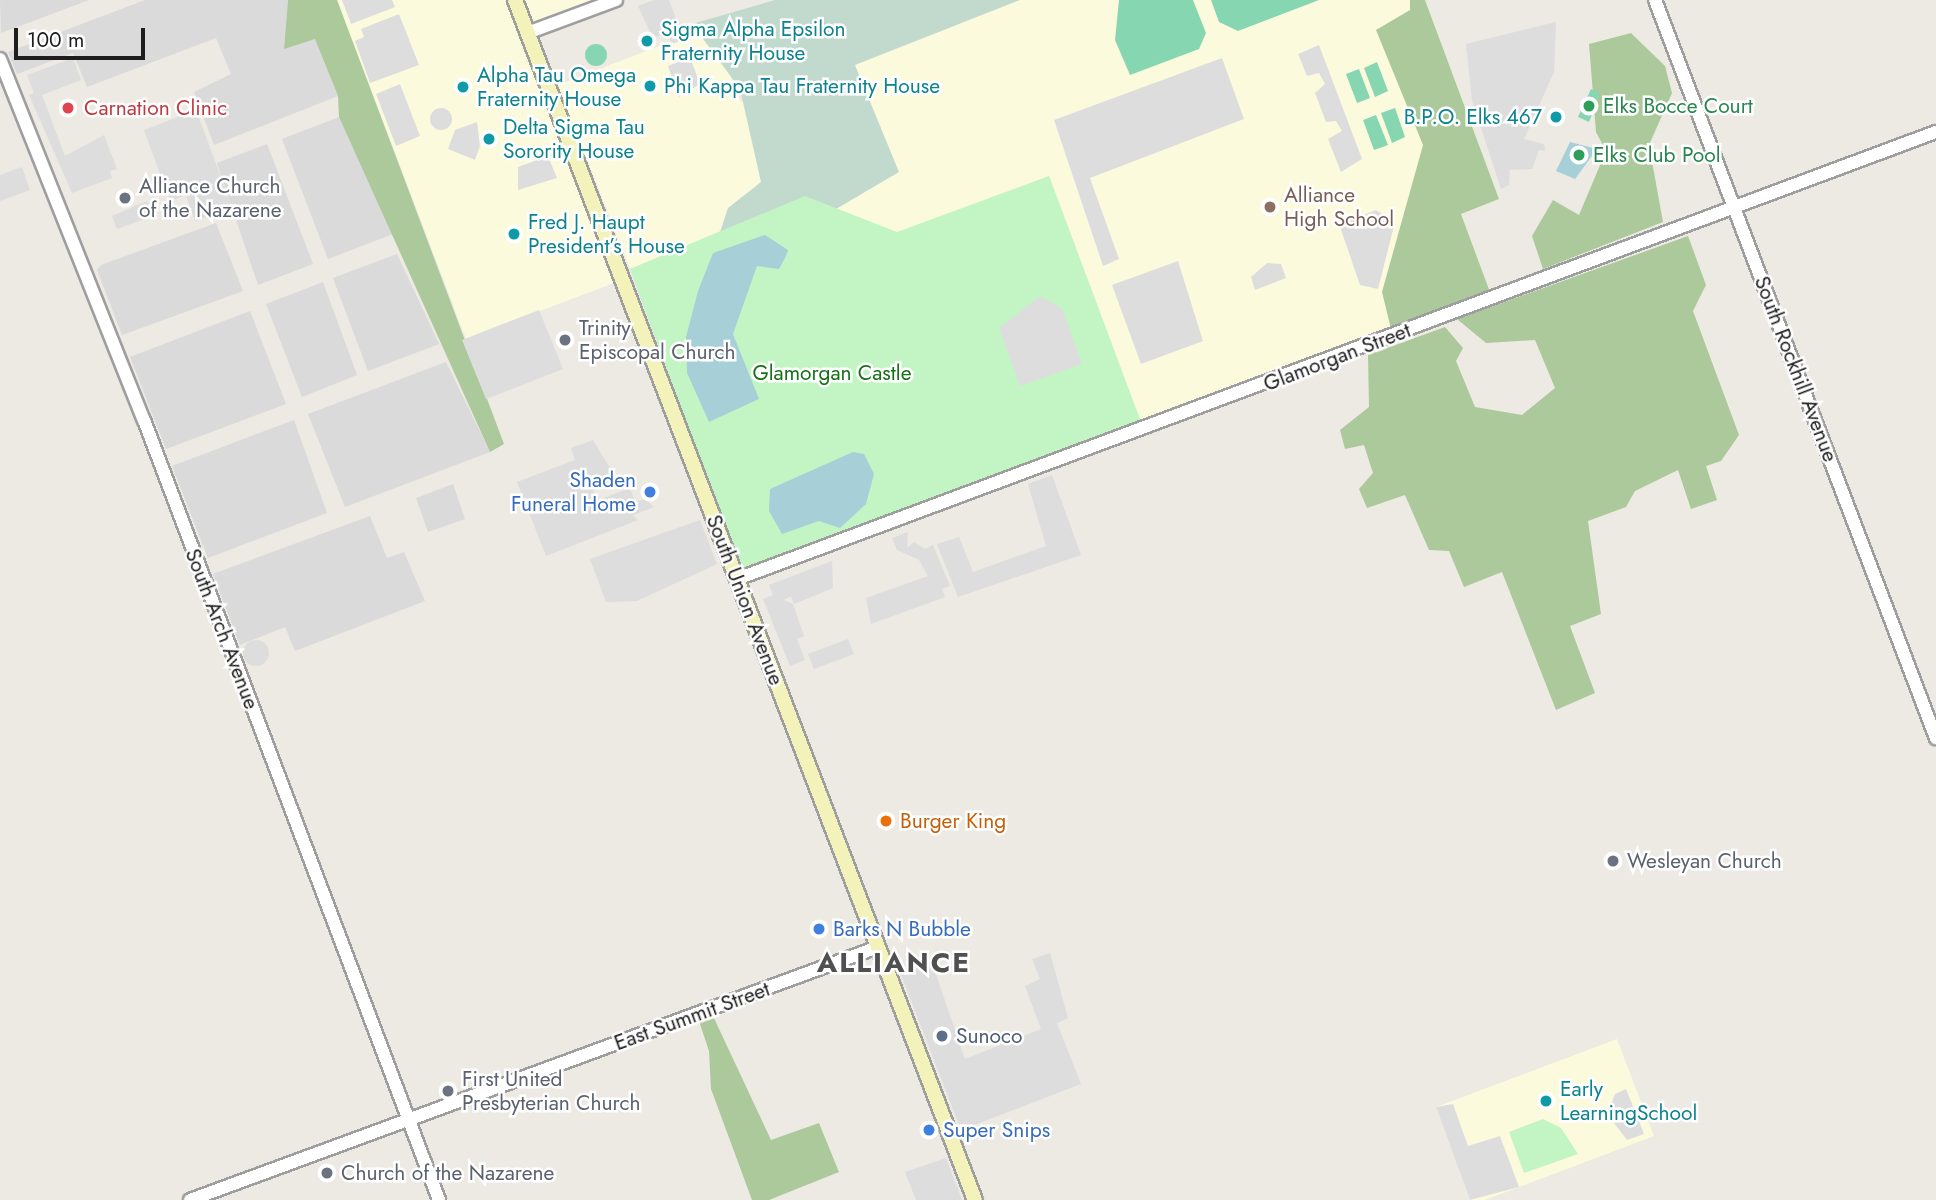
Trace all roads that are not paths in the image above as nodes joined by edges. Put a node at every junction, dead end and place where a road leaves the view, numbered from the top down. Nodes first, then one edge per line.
1 (515, 0) edge
2 (616, 0) edge
3 (1655, 0) edge
4 (527, 33) junction
5 (0, 60) edge
6 (1936, 132) edge
7 (1734, 209) junction
8 (737, 579) junction
9 (1936, 738) edge
10 (878, 947) junction
11 (410, 1122) junction
12 (190, 1200) edge
13 (439, 1200) edge
14 (975, 1200) edge

1 - 4 main road, South Union Avenue
2 - 4 street
3 - 7 street, South Rockhill Avenue
4 - 8 main road, South Union Avenue
5 - 11 street, South Arch Avenue
6 - 7 street, Glamorgan Street
7 - 8 street, Glamorgan Street
7 - 9 street, South Rockhill Avenue
8 - 10 main road, South Union Avenue
10 - 11 street, East Summit Street
10 - 14 main road, South Union Avenue
11 - 12 street, East Summit Street
11 - 13 street, South Arch Avenue

